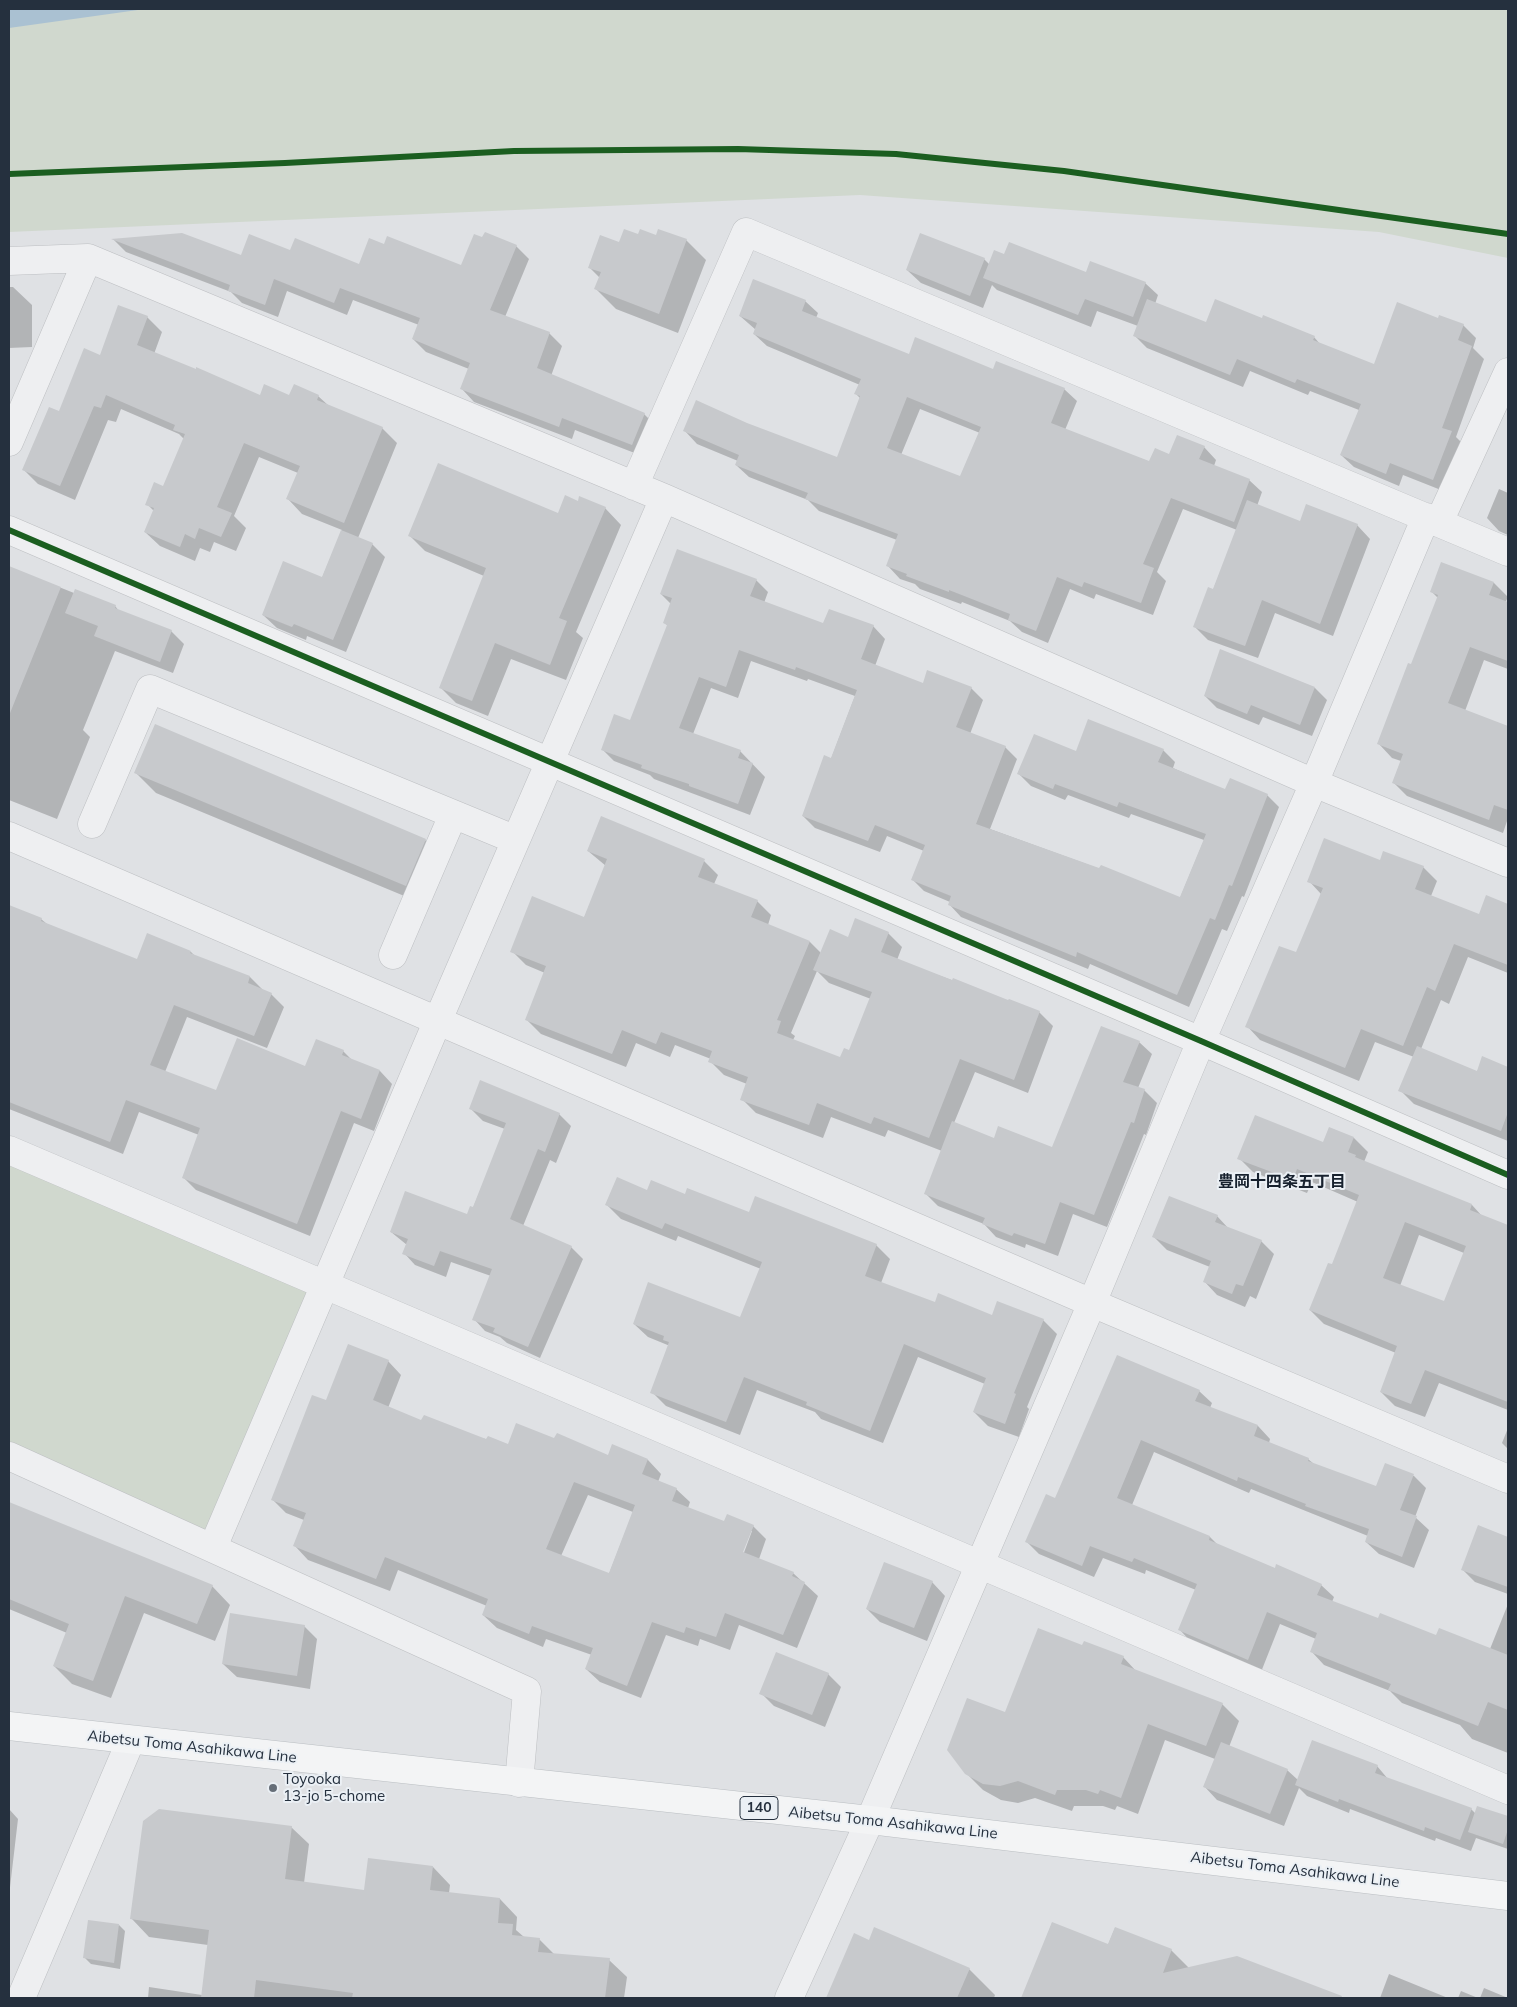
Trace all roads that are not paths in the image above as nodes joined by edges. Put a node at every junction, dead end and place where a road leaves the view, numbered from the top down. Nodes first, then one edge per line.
1 (88, 258) junction
2 (9, 261) edge
3 (1508, 372) edge
4 (9, 442) edge
5 (634, 486) junction
6 (664, 498) junction
7 (1433, 519) junction
8 (9, 530) edge
9 (1508, 552) edge
10 (551, 762) junction
11 (1314, 783) junction
12 (452, 815) junction
13 (92, 824) dead end
14 (9, 836) edge
15 (516, 840) junction
16 (1508, 863) edge
17 (393, 955) dead end
18 (438, 1020) junction
19 (1200, 1041) junction
20 (9, 1150) edge
21 (1508, 1175) edge
22 (326, 1284) junction
23 (1092, 1302) junction
24 (9, 1456) edge
25 (1508, 1479) edge
26 (213, 1547) junction
27 (979, 1564) junction
28 (9, 1726) edge
29 (131, 1740) junction
30 (519, 1783) junction
31 (1508, 1790) edge
32 (870, 1820) junction
33 (1508, 1896) edge
34 (21, 1998) edge
35 (789, 1998) edge

1 - 2 street
1 - 4 street
1 - 5 street
3 - 7 street
5 - 6 street
5 - 7 street
6 - 10 street
6 - 11 street
7 - 9 street
7 - 11 street
8 - 10 street
10 - 15 street
10 - 19 street
11 - 16 street
11 - 19 street
12 - 13 street
12 - 15 street
12 - 17 street
14 - 18 street
15 - 18 street
18 - 22 street
18 - 23 street
19 - 21 street
19 - 23 street
20 - 22 street
22 - 26 street
22 - 27 street
23 - 25 street
23 - 27 street
24 - 26 street
26 - 30 street
27 - 31 street
27 - 32 street
28 - 29 main road, Aibetsu Toma Asahikawa Line / 140
29 - 30 main road, Aibetsu Toma Asahikawa Line / 140
29 - 34 street
30 - 32 main road, Aibetsu Toma Asahikawa Line / 140
32 - 33 main road, Aibetsu Toma Asahikawa Line / 140
32 - 35 street

